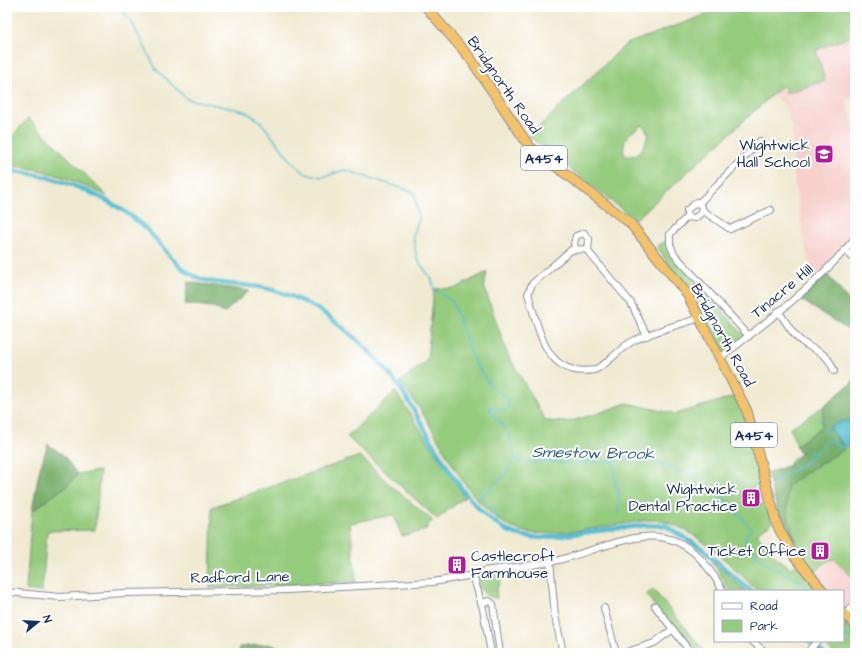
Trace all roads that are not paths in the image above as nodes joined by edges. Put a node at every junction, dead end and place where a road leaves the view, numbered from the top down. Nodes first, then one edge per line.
1 (426, 7) edge
2 (760, 141) dead end
3 (699, 203) junction
4 (702, 210) junction
5 (771, 210) dead end
6 (687, 217) junction
7 (855, 238) edge
8 (575, 249) junction
9 (588, 250) junction
10 (845, 250) junction
11 (855, 260) edge
12 (778, 311) junction
13 (700, 318) junction
14 (647, 336) junction
15 (749, 336) junction
16 (720, 357) junction
17 (834, 371) dead end
18 (550, 561) junction
19 (473, 575) junction
20 (722, 590) edge
21 (822, 590) edge
22 (7, 592) edge
23 (481, 603) junction
24 (855, 605) edge
25 (655, 606) dead end
26 (604, 608) dead end
27 (844, 613) edge
28 (844, 615) edge
29 (855, 624) edge
30 (673, 629) junction
31 (753, 642) edge
32 (816, 642) edge
33 (808, 652) edge
34 (490, 653) edge
35 (500, 653) edge
36 (563, 653) edge
37 (616, 653) edge
38 (624, 653) edge
39 (691, 653) edge
40 (766, 653) edge

1 - 13 highway, Bridgnorth Road / A454
2 - 3 street
3 - 4 street
3 - 6 street
4 - 5 street
4 - 6 street
6 - 15 street
7 - 10 street, Tinacre Hill
8 - 9 street
8 - 9 street
8 - 14 street
9 - 14 street
10 - 11 street
10 - 12 street, Tinacre Hill
12 - 15 street, Tinacre Hill
12 - 17 street
13 - 14 street
13 - 16 highway, Bridgnorth Road / A454
15 - 16 street, Tinacre Hill
16 - 21 highway, Bridgnorth Road / A454
18 - 19 street, Radford Lane
18 - 20 street, Radford Lane
18 - 36 street
19 - 22 street, Radford Lane
19 - 23 street
23 - 34 street
23 - 35 street
24 - 27 street
25 - 30 street
26 - 37 street
28 - 29 highway
30 - 38 street
30 - 39 street
31 - 40 street
32 - 33 street

